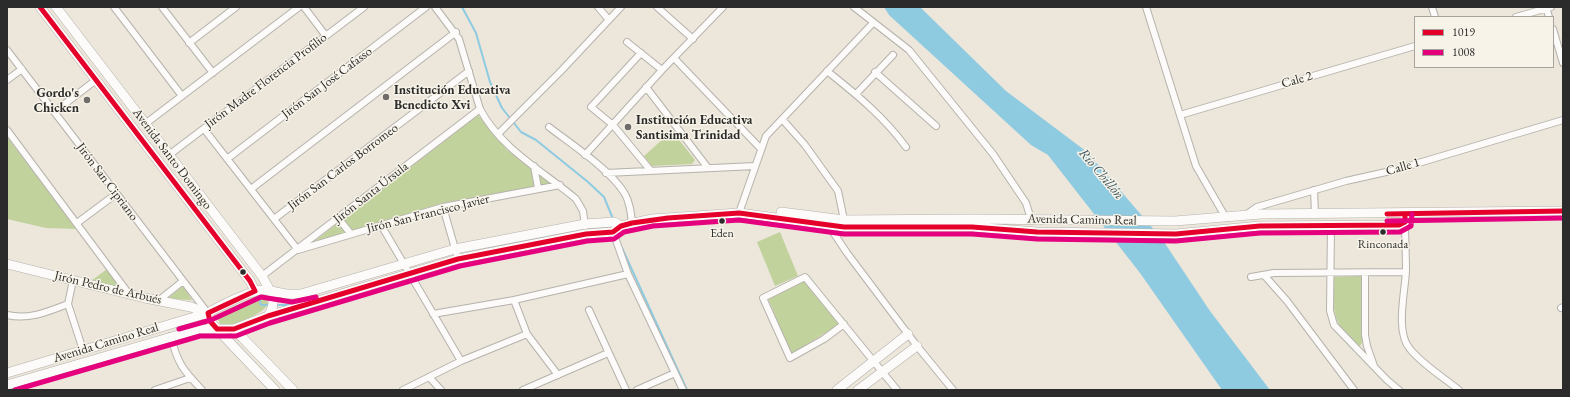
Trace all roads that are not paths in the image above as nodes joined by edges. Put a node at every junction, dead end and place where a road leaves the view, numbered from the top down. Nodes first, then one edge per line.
1 (40, 7) edge
2 (56, 7) edge
3 (114, 7) edge
4 (172, 7) edge
5 (236, 7) edge
6 (299, 7) edge
7 (304, 7) edge
8 (364, 7) edge
9 (426, 7) edge
10 (435, 7) edge
11 (598, 7) edge
12 (621, 7) edge
13 (657, 7) edge
14 (723, 7) edge
15 (854, 7) edge
16 (1146, 7) edge
17 (1548, 7) edge
18 (164, 9) edge
19 (1519, 16) edge
20 (609, 20) junction
21 (873, 23) junction
22 (456, 32) junction
23 (1554, 33) edge
24 (326, 36) junction
25 (693, 39) junction
26 (627, 42) dead end
27 (190, 43) junction
28 (1414, 46) edge
29 (7, 50) edge
30 (641, 53) junction
31 (893, 55) dead end
32 (674, 58) junction
33 (1563, 64) edge
34 (22, 69) junction
35 (662, 70) junction
36 (469, 71) junction
37 (827, 71) junction
38 (875, 72) junction
39 (213, 73) junction
40 (7, 80) edge
41 (96, 80) junction
42 (646, 87) junction
43 (856, 94) junction
44 (182, 96) junction
45 (480, 109) junction
46 (54, 112) junction
47 (1180, 115) junction
48 (782, 119) junction
49 (1563, 120) edge
50 (145, 124) junction
51 (613, 125) junction
52 (936, 126) dead end
53 (549, 127) dead end
54 (204, 129) junction
55 (7, 130) edge
56 (498, 134) junction
57 (906, 147) dead end
58 (761, 149) junction
59 (169, 155) junction
60 (585, 155) junction
61 (227, 159) junction
62 (534, 166) junction
63 (756, 166) junction
64 (708, 168) junction
65 (651, 171) junction
66 (606, 173) junction
67 (560, 185) junction
68 (538, 188) junction
69 (251, 189) junction
70 (1314, 190) junction
71 (116, 194) junction
72 (443, 207) junction
73 (1563, 212) edge
74 (739, 213) junction
75 (750, 213) junction
76 (1315, 214) junction
77 (1246, 216) junction
78 (338, 218) junction
79 (1226, 218) junction
80 (1405, 218) junction
81 (274, 219) junction
82 (1034, 219) junction
83 (844, 220) junction
84 (632, 223) junction
85 (77, 224) junction
86 (584, 224) junction
87 (381, 225) junction
88 (1331, 225) junction
89 (829, 226) junction
90 (617, 229) junction
91 (350, 234) junction
92 (586, 234) junction
93 (455, 249) junction
94 (298, 250) junction
95 (458, 259) junction
96 (7, 264) edge
97 (404, 264) junction
98 (1406, 272) junction
99 (410, 273) junction
100 (1331, 273) junction
101 (1365, 273) junction
102 (628, 274) junction
103 (1264, 275) junction
104 (262, 276) junction
105 (1251, 277) dead end
106 (73, 280) junction
107 (183, 281) junction
108 (255, 291) junction
109 (269, 291) junction
110 (129, 294) junction
111 (514, 300) junction
112 (158, 301) junction
113 (68, 304) junction
114 (589, 310) dead end
115 (208, 313) junction
116 (433, 314) junction
117 (7, 315) edge
118 (268, 316) junction
119 (844, 324) junction
120 (217, 329) junction
121 (234, 329) junction
122 (527, 334) junction
123 (908, 334) junction
124 (171, 336) junction
125 (917, 346) junction
126 (83, 350) junction
127 (608, 353) junction
128 (874, 361) junction
129 (462, 362) junction
130 (1376, 369) junction
131 (675, 372) junction
132 (882, 372) junction
133 (7, 373) edge
134 (558, 375) junction
135 (429, 377) junction
136 (190, 378) junction
137 (7, 385) edge
138 (155, 390) edge
139 (202, 390) edge
140 (275, 390) edge
141 (293, 390) edge
142 (403, 390) edge
143 (441, 390) edge
144 (523, 390) edge
145 (626, 390) edge
146 (637, 390) edge
147 (683, 390) edge
148 (836, 390) edge
149 (858, 390) edge
150 (897, 390) edge
151 (953, 390) edge
152 (1354, 390) edge
153 (1399, 390) edge
154 (1459, 390) edge

1 - 41 main road, Avenida Santo Domingo
2 - 50 main road, Avenida Santo Domingo
3 - 44 street
4 - 18 street
5 - 27 street
6 - 39 street
7 - 24 street
8 - 24 street, Jirón Madre Florencia Profilio
9 - 61 street, Jirón San José Cafasso
10 - 22 street
11 - 20 street
12 - 20 street
13 - 25 street
14 - 25 street
15 - 21 street
16 - 47 street
17 - 19 street
18 - 27 street
20 - 56 street
21 - 37 street
21 - 82 street
22 - 36 street
22 - 69 street
23 - 33 street
24 - 54 street, Jirón Madre Florencia Profilio
25 - 32 street
26 - 30 street
27 - 39 street
28 - 47 street, Cale 2
29 - 34 street, Jirón San Cipriano
30 - 35 street
30 - 51 street
31 - 38 street
32 - 35 street
32 - 58 street
34 - 40 street
34 - 46 street, Jirón San Cipriano
35 - 42 street
36 - 45 street
36 - 81 street, Jirón San Carlos Borromeo
37 - 43 street
37 - 48 street
38 - 43 street
38 - 52 street
39 - 44 street
41 - 46 street
41 - 108 main road, Avenida Santo Domingo
42 - 51 street
42 - 64 street
43 - 57 street
44 - 50 street
45 - 56 street
45 - 78 street, Jirón Santa Úrsula
46 - 71 street, Jirón San Cipriano
47 - 79 street
48 - 58 street
48 - 83 street
49 - 70 street, Calle 1
50 - 59 main road, Avenida Santo Domingo
51 - 60 street
51 - 65 street
53 - 60 street
54 - 59 street, Jirón Madre Florencia Profilio
54 - 61 street
55 - 85 street
56 - 62 street
58 - 63 street
59 - 104 main road, Avenida Santo Domingo
60 - 66 street
61 - 69 street
62 - 67 street
62 - 68 street
63 - 64 street
63 - 74 street
64 - 65 street
65 - 66 street
66 - 84 street
67 - 68 street, Jirón San Francisco Javier
67 - 86 street
68 - 72 street, Jirón San Francisco Javier
69 - 81 street
70 - 76 street
70 - 77 street, Calle 1
71 - 85 street
71 - 107 street, Jirón San Cipriano
72 - 87 street, Jirón San Francisco Javier
72 - 93 street
73 - 80 main road
74 - 75 main road, Avenida Camino Real
74 - 84 main road, Avenida Camino Real
75 - 83 main road, Avenida Camino Real
75 - 89 main road, Avenida Camino Real
76 - 77 main road, Avenida Camino Real
76 - 80 main road, Avenida Camino Real
77 - 79 main road, Avenida Camino Real
78 - 91 street
78 - 94 street, Jirón Santa Úrsula
79 - 82 main road, Avenida Camino Real
80 - 88 main road, Avenida Camino Real
80 - 98 street
81 - 94 street
82 - 83 main road, Avenida Camino Real
84 - 90 main road, Avenida Camino Real
85 - 110 street
86 - 90 main road, Avenida Camino Real
86 - 92 street
86 - 93 main road, Avenida Camino Real
87 - 91 street, Jirón San Francisco Javier
87 - 97 street
88 - 89 main road, Avenida Camino Real
88 - 100 street
89 - 123 street
90 - 92 main road, Avenida Camino Real
90 - 102 street
91 - 94 street, Jirón San Francisco Javier
92 - 95 main road, Avenida Camino Real
93 - 95 street
93 - 97 main road, Avenida Camino Real
94 - 104 street, Jirón Santa Úrsula
95 - 99 main road, Avenida Camino Real
96 - 106 main road, Jirón Pedro de Arbués
97 - 99 street
97 - 109 main road, Avenida Camino Real
98 - 101 street
98 - 154 street
99 - 116 street
99 - 118 main road, Avenida Camino Real
100 - 101 street
100 - 103 street
100 - 130 street
101 - 130 street
102 - 111 street
102 - 131 street
103 - 105 street
103 - 152 street
104 - 109 main road, Avenida Santo Domingo
106 - 110 main road, Jirón Pedro de Arbués
106 - 113 street
107 - 112 street
107 - 115 street, Jirón San Cipriano
108 - 109 main road, Avenida Camino Real
108 - 115 main road, Avenida Camino Real
109 - 118 main road, Avenida Santo Domingo
110 - 112 main road, Jirón Pedro de Arbués
111 - 116 street
111 - 122 street
112 - 115 main road, Jirón Pedro de Arbués
113 - 117 street
113 - 126 street
114 - 127 street
115 - 120 main road
115 - 126 main road, Avenida Camino Real
116 - 129 street
118 - 121 main road, Avenida Camino Real
119 - 119 street
119 - 128 street
120 - 121 main road, Avenida Camino Real
120 - 124 main road, Avenida Camino Real
120 - 140 main road
121 - 141 main road
122 - 129 street
122 - 134 street
123 - 125 street
123 - 128 main road
124 - 136 street
124 - 137 main road, Avenida Camino Real
125 - 132 main road
125 - 151 street
126 - 133 main road, Avenida Camino Real
127 - 134 street
127 - 145 street
128 - 132 street
128 - 148 main road
129 - 135 street
130 - 153 street
131 - 146 street
131 - 147 street
132 - 149 main road
132 - 150 street
134 - 144 street
135 - 142 street
135 - 143 street
136 - 138 street
136 - 139 street

